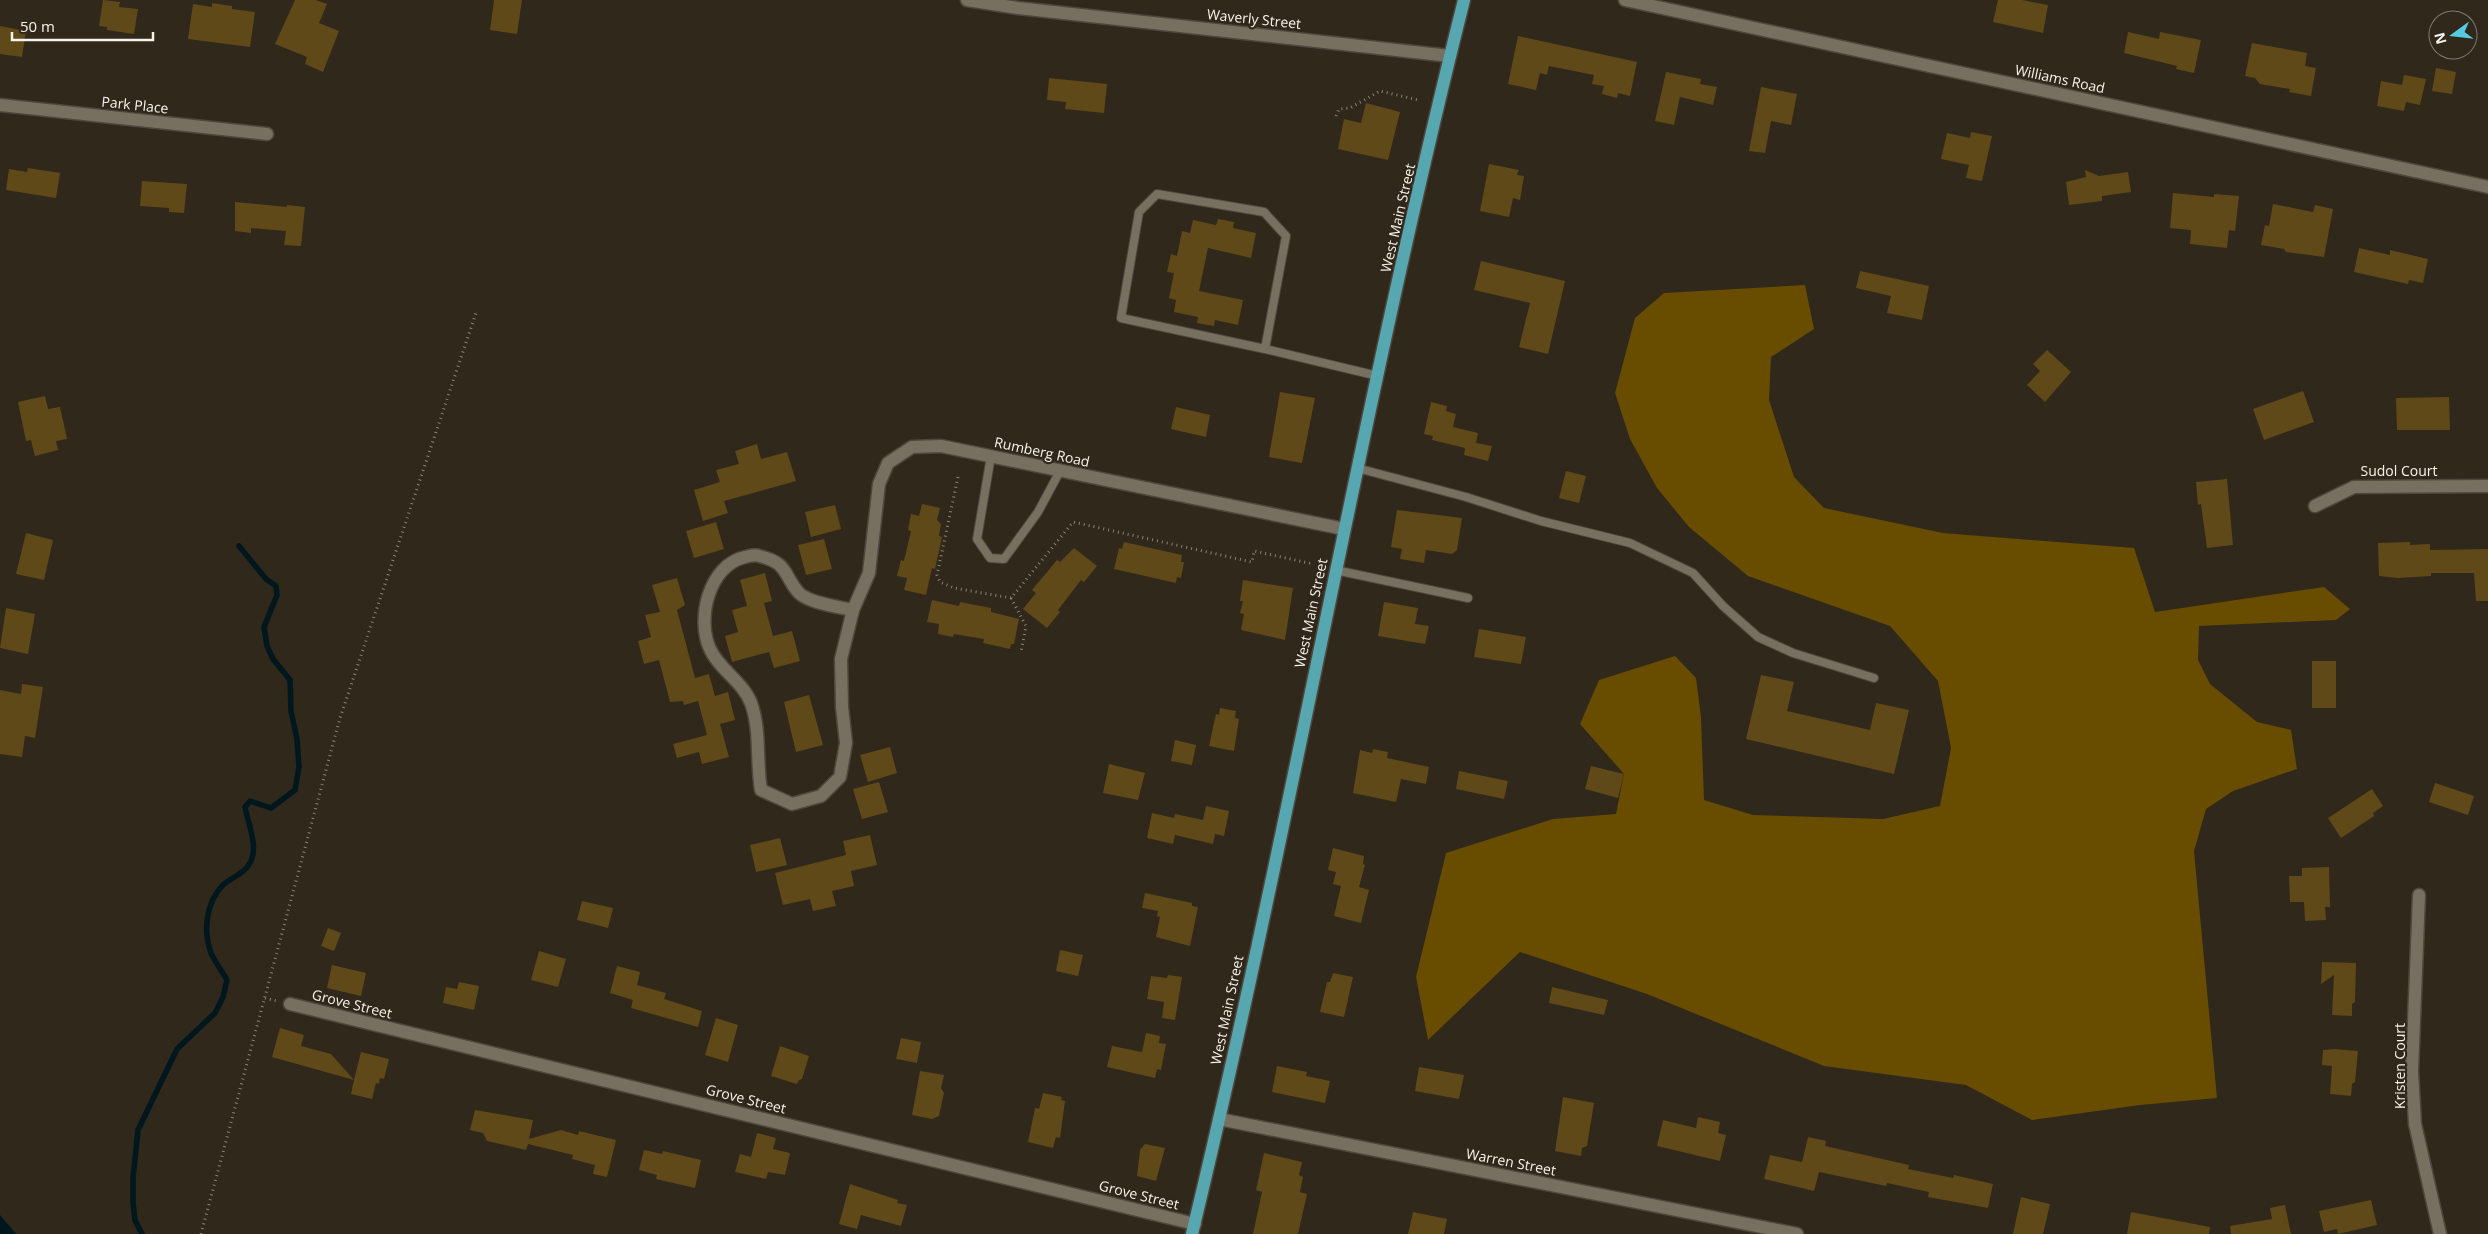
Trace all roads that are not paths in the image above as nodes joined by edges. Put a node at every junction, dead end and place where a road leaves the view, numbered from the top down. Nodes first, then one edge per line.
1 (966, 0) edge
2 (1464, 0) edge
3 (1625, 0) edge
4 (1018, 4) edge
5 (1450, 56) junction
6 (0, 105) edge
7 (267, 134) dead end
8 (2488, 187) edge
9 (1265, 349) junction
10 (1378, 376) junction
11 (991, 456) junction
12 (1357, 468) junction
13 (1060, 471) junction
14 (2488, 486) edge
15 (2315, 506) dead end
16 (1344, 529) junction
17 (1335, 570) junction
18 (1468, 598) dead end
19 (853, 610) junction
20 (1874, 678) dead end
21 (2419, 895) dead end
22 (290, 1004) dead end
23 (1220, 1119) junction
24 (1193, 1229) edge
25 (1798, 1234) edge
26 (2440, 1234) edge

1 - 4 street, Waverly Street
2 - 5 main road, West Main Street
3 - 8 street, Williams Road
4 - 5 street, Waverly Street
5 - 10 main road, West Main Street
6 - 7 street, Park Place
9 - 9 lane
9 - 10 lane
10 - 12 main road, West Main Street
11 - 13 street, Rumberg Road
11 - 13 lane
11 - 19 street, Rumberg Road
12 - 16 main road, West Main Street
12 - 20 lane
13 - 16 street, Rumberg Road
14 - 15 street, Sudol Court
16 - 17 main road, West Main Street
17 - 18 lane
17 - 23 main road, West Main Street
19 - 19 street, Rumberg Road
21 - 26 street, Kristen Court
22 - 24 street, Grove Street
23 - 24 main road, West Main Street
23 - 25 street, Warren Street

